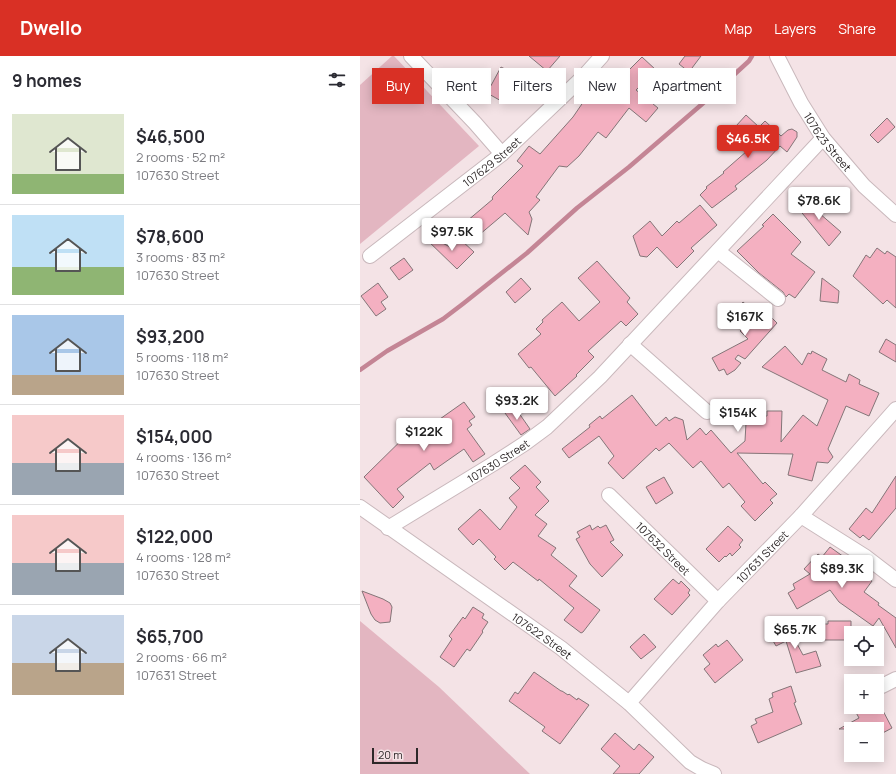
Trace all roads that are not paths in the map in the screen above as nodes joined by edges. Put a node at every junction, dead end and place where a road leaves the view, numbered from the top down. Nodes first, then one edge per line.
1 (411, 56) edge
2 (602, 56) edge
3 (778, 56) edge
4 (822, 138) junction
5 (502, 154) junction
6 (896, 215) edge
7 (718, 251) junction
8 (370, 256) dead end
9 (778, 299) dead end
10 (630, 344) junction
11 (896, 409) edge
12 (708, 412) dead end
13 (610, 495) dead end
14 (360, 508) edge
15 (801, 516) junction
16 (388, 528) junction
17 (896, 580) edge
18 (718, 601) junction
19 (896, 679) edge
20 (884, 685) edge
21 (629, 703) junction
22 (714, 774) edge

1 - 5 street
2 - 5 street, 107629 Street
3 - 4 street, 107623 Street
4 - 6 street, 107623 Street
4 - 7 street, 107630 Street
5 - 8 street, 107629 Street
7 - 9 street
7 - 10 street, 107630 Street
10 - 12 street
10 - 16 street, 107630 Street
11 - 15 street, 107631 Street
13 - 18 street, 107632 Street
14 - 16 street, 107622 Street
15 - 17 street
15 - 18 street, 107631 Street
16 - 21 street, 107622 Street
18 - 21 street, 107631 Street
19 - 20 street
21 - 22 street, 107622 Street

